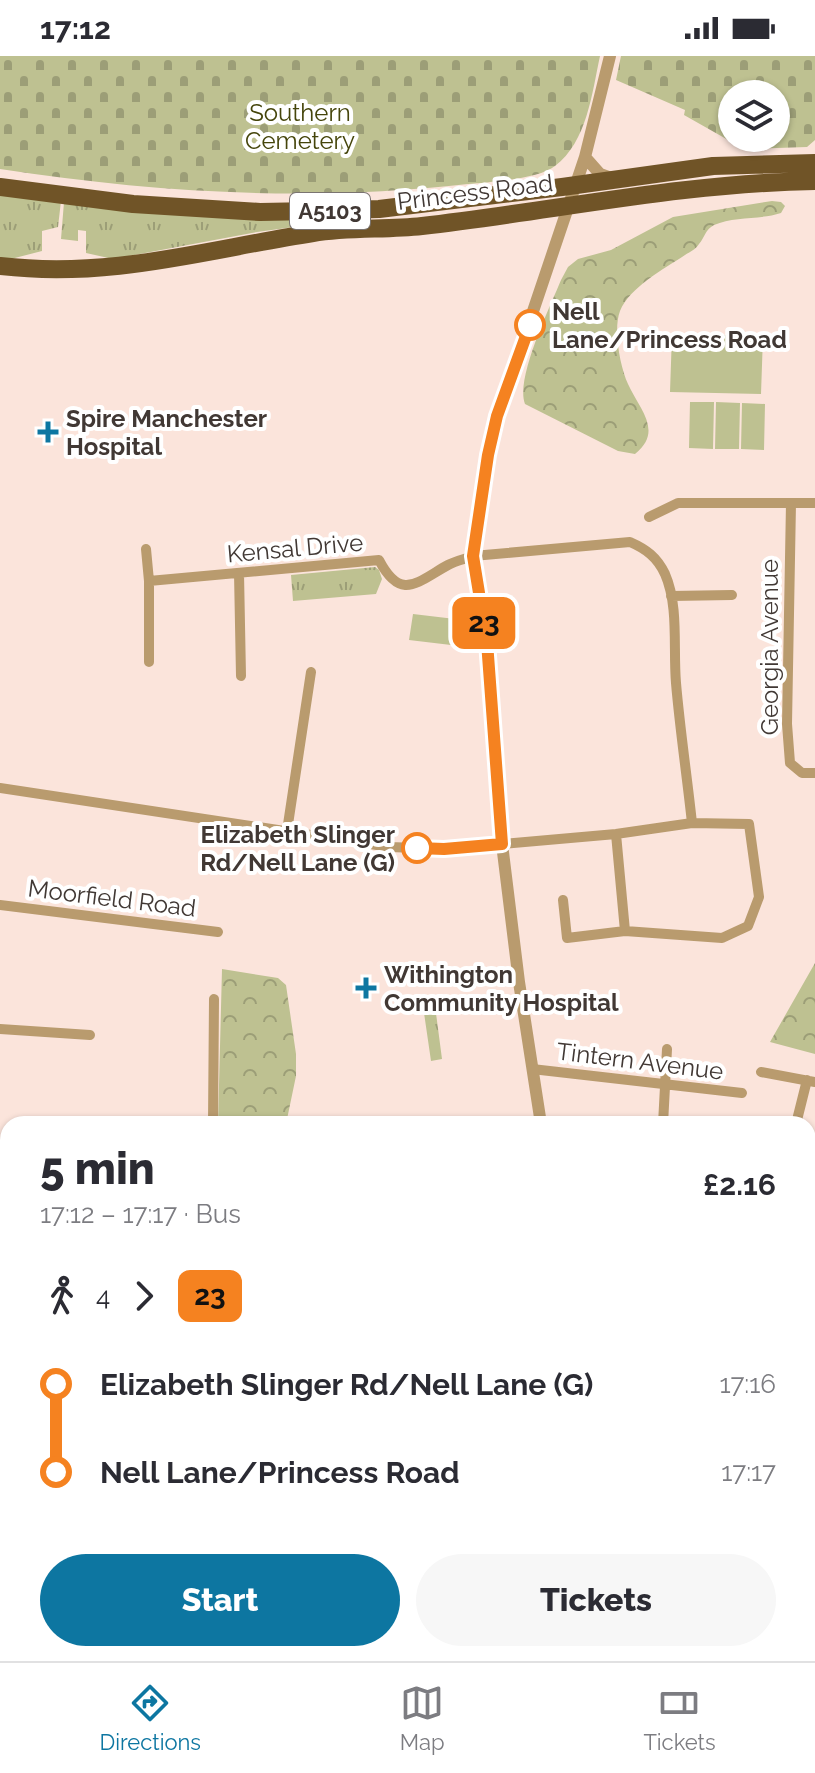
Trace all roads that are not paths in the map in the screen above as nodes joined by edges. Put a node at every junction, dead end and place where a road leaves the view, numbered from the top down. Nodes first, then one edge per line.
1 (610, 56) edge
2 (585, 157) junction
3 (815, 163) edge
4 (616, 179) junction
5 (815, 181) edge
6 (576, 185) junction
7 (0, 187) edge
8 (571, 204) junction
9 (0, 266) edge
10 (791, 503) junction
11 (815, 503) edge
12 (649, 517) dead end
13 (146, 549) dead end
14 (473, 556) junction
15 (239, 573) junction
16 (149, 581) junction
17 (732, 595) dead end
18 (671, 596) junction
19 (149, 662) dead end
20 (311, 672) dead end
21 (241, 676) dead end
22 (815, 773) edge
23 (0, 788) edge
24 (692, 823) junction
25 (287, 831) junction
26 (616, 834) junction
27 (502, 844) junction
28 (563, 900) dead end
29 (0, 905) edge
30 (625, 931) junction
31 (218, 932) dead end
32 (214, 999) dead end
33 (0, 1029) edge
34 (90, 1035) dead end
35 (667, 1049) dead end
36 (532, 1069) junction
37 (761, 1072) dead end
38 (811, 1081) edge
39 (666, 1083) junction
40 (742, 1093) dead end
41 (213, 1116) edge
42 (540, 1116) edge
43 (664, 1116) edge
44 (799, 1116) edge

1 - 2 street
2 - 4 street
2 - 6 street
3 - 4 highway, Princess Road / A5103
4 - 6 highway, Princess Road / A5103
5 - 8 highway, Princess Road / A5103
6 - 7 highway, Princess Road / A5103
6 - 8 street
8 - 9 highway, Princess Road / A5103
8 - 14 street
10 - 11 street
10 - 12 street
10 - 22 street, Georgia Avenue
13 - 16 street
14 - 15 street, Kensal Drive
14 - 18 street
14 - 27 street
15 - 16 street, Kensal Drive
15 - 21 street
16 - 19 street
17 - 18 street
18 - 24 street
20 - 25 street
23 - 25 street
24 - 26 street
24 - 30 street
25 - 27 street
26 - 27 street
26 - 30 street
27 - 36 street
28 - 30 street
29 - 31 street, Moorfield Road
32 - 41 street
33 - 34 street
35 - 39 street
36 - 39 street, Tintern Avenue
36 - 42 street
37 - 38 street
38 - 44 street
39 - 40 street, Tintern Avenue
39 - 43 street

